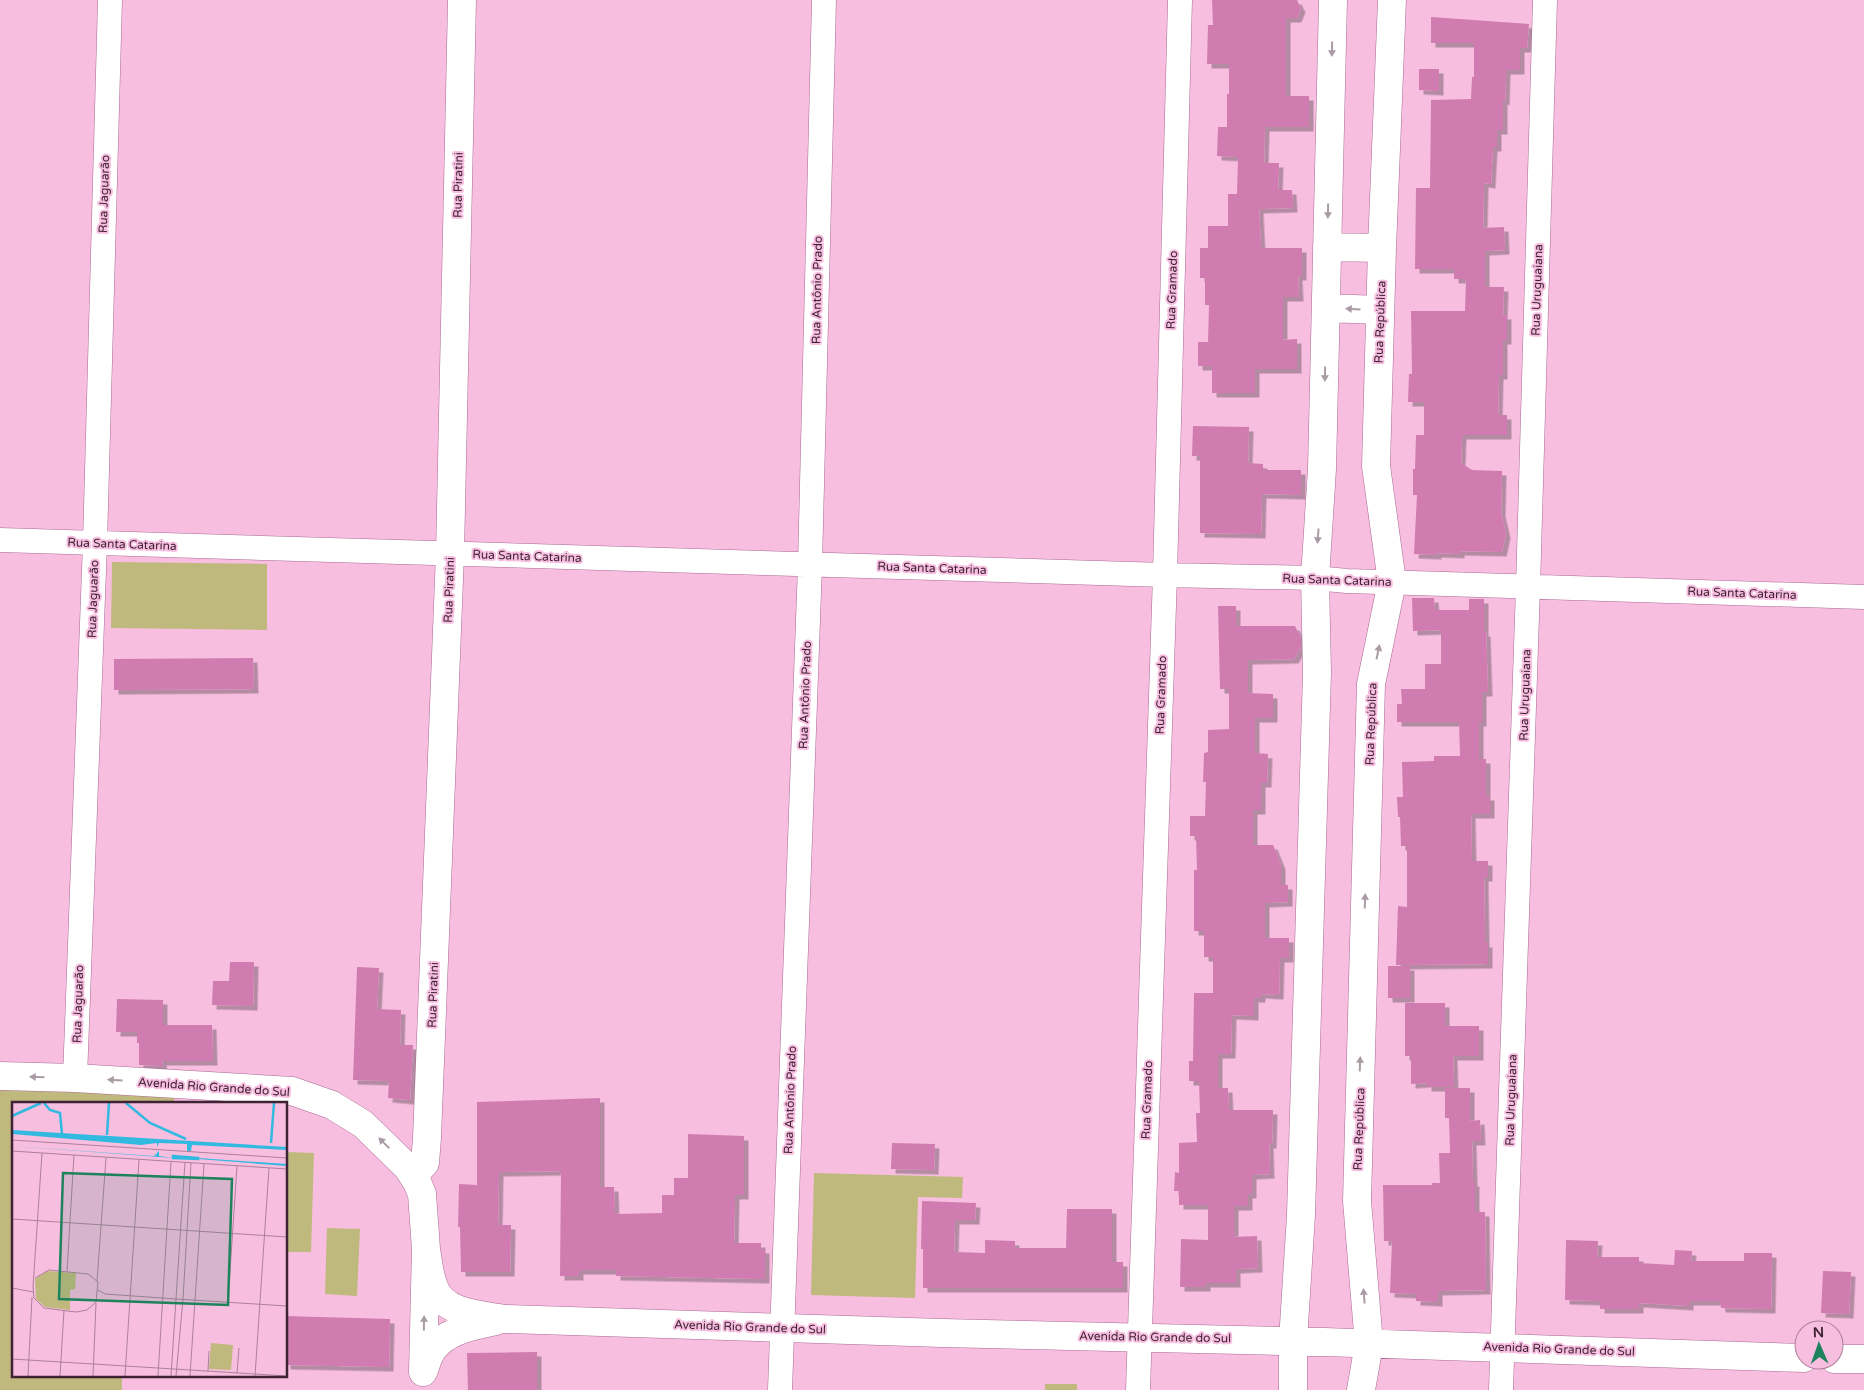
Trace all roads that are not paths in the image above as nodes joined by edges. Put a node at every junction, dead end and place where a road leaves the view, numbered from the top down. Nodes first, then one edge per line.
1 (110, 0) edge
2 (462, 0) edge
3 (824, 0) edge
4 (1180, 0) edge
5 (1333, 0) edge
6 (1392, 0) edge
7 (1546, 0) edge
8 (1327, 246) junction
9 (1382, 248) junction
10 (1326, 308) junction
11 (1380, 310) junction
12 (0, 540) edge
13 (95, 543) junction
14 (450, 554) junction
15 (810, 565) junction
16 (1165, 575) junction
17 (1315, 578) junction
18 (1392, 582) junction
19 (1528, 587) junction
20 (1864, 597) edge
21 (0, 1076) edge
22 (75, 1078) junction
23 (413, 1176) junction
24 (426, 1249) junction
25 (505, 1319) junction
26 (782, 1328) junction
27 (1140, 1337) junction
28 (1293, 1341) junction
29 (1370, 1344) junction
30 (1503, 1347) junction
31 (1864, 1350) edge
32 (1794, 1358) edge
33 (1844, 1359) edge
34 (1864, 1360) edge
35 (421, 1381) edge
36 (780, 1390) edge
37 (1138, 1390) edge
38 (1293, 1390) edge
39 (1361, 1390) edge
40 (1501, 1390) edge

1 - 13 street, Rua Jaguarão
2 - 14 street, Rua Piratini
3 - 15 street, Rua Antônio Prado
4 - 16 street, Rua Gramado
5 -> 8 street
6 - 9 street, Rua República
7 - 19 street, Rua Uruguaiana
8 - 9 street
8 - 10 street
9 - 11 street, Rua República
11 -> 10 street
10 -> 17 street
11 - 18 street, Rua República
12 - 13 street, Rua Santa Catarina
13 - 14 street, Rua Santa Catarina
13 - 22 street, Rua Jaguarão
14 - 15 street, Rua Santa Catarina
14 - 23 street, Rua Piratini
15 - 16 street, Rua Santa Catarina
15 - 26 street, Rua Antônio Prado
16 - 17 street, Rua Santa Catarina
16 - 27 street, Rua Gramado
17 - 18 street, Rua Santa Catarina
17 - 28 street
18 - 19 street, Rua Santa Catarina
29 -> 18 street, Rua República
19 - 20 street, Rua Santa Catarina
19 - 30 street, Rua Uruguaiana
22 -> 21 street, Avenida Rio Grande do Sul
23 -> 22 street, Avenida Rio Grande do Sul
23 - 24 street, Avenida Rio Grande do Sul
24 - 25 street, Avenida Rio Grande do Sul
35 -> 24 street, Avenida Rio Grande do Sul
25 - 26 street, Avenida Rio Grande do Sul
25 - 35 street, Avenida Rio Grande do Sul
26 - 27 street, Avenida Rio Grande do Sul
26 - 36 street, Rua Antônio Prado
27 - 28 street, Avenida Rio Grande do Sul
27 - 37 street, Rua Gramado
28 - 29 street, Avenida Rio Grande do Sul
28 - 38 street
29 - 30 street, Avenida Rio Grande do Sul
29 - 39 street, Rua República
30 - 32 street, Avenida Rio Grande do Sul
30 - 40 street, Rua Uruguaiana
31 - 34 street
33 - 34 street

